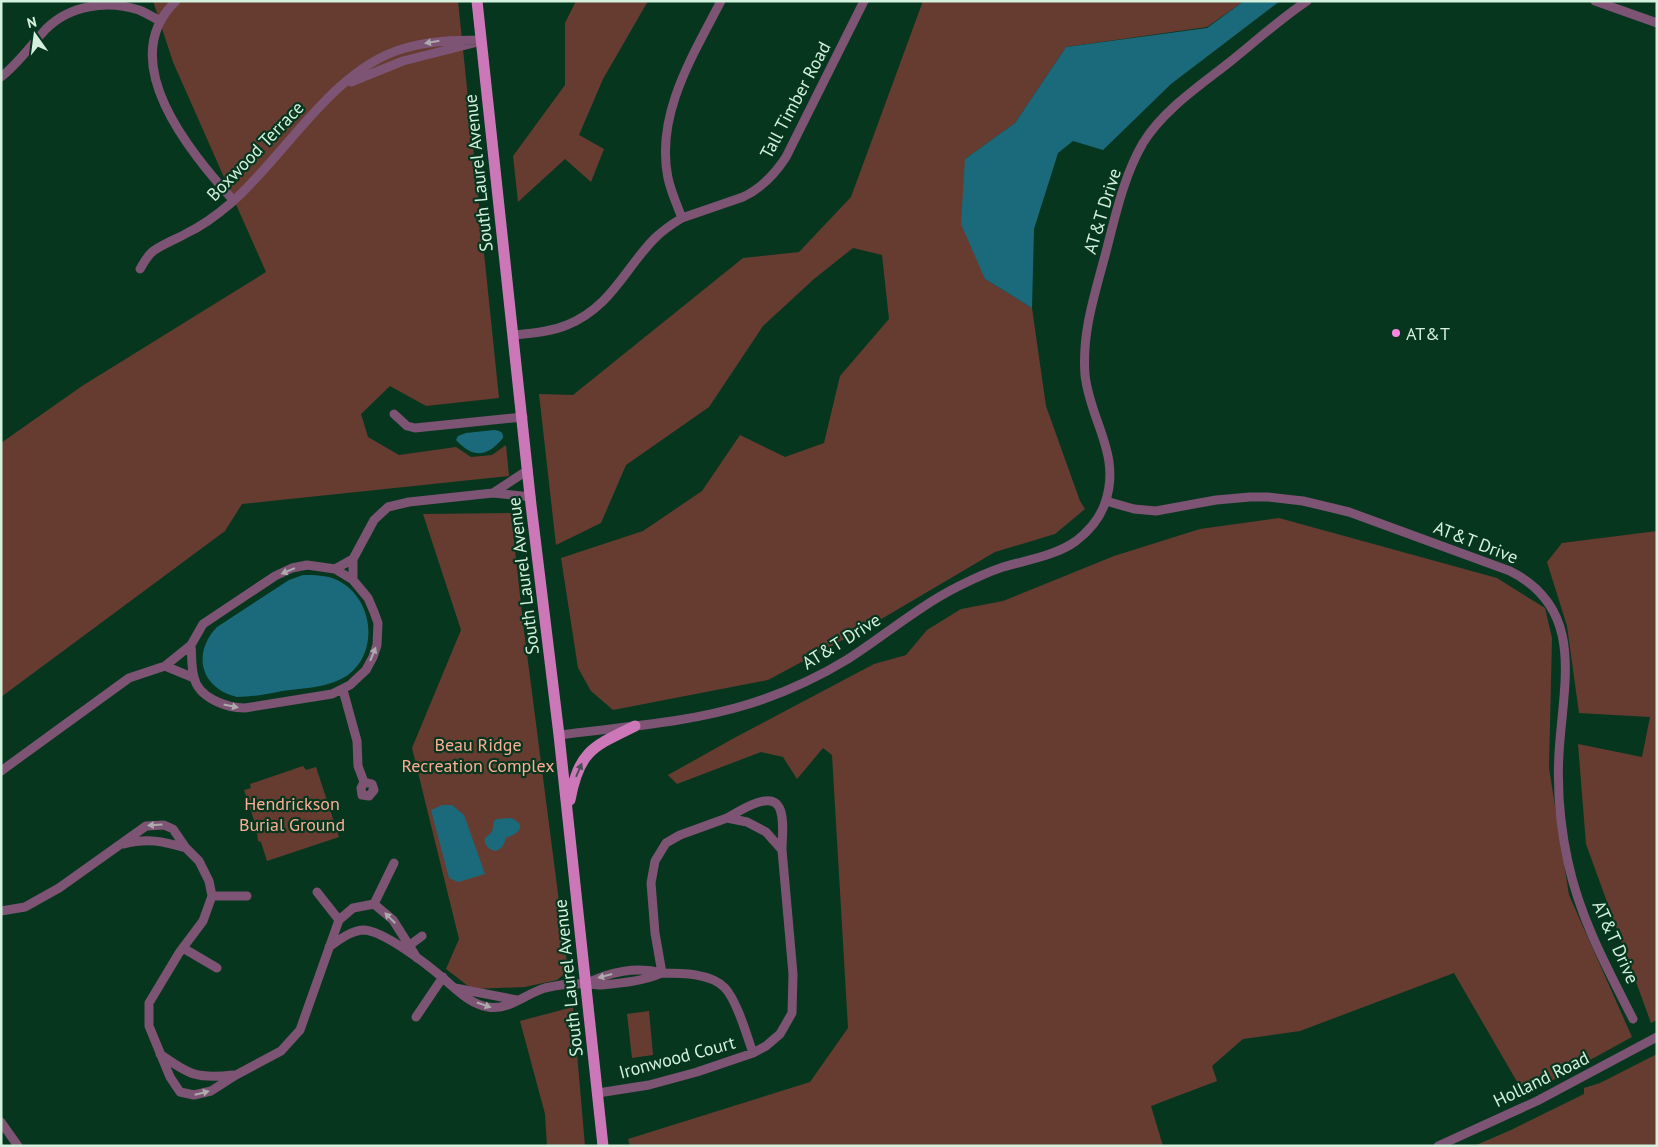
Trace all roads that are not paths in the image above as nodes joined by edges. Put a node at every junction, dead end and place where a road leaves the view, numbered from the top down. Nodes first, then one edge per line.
1 (176, 1) edge
2 (477, 1) edge
3 (721, 1) edge
4 (864, 1) edge
5 (1307, 1) edge
6 (1595, 1) edge
7 (160, 21) junction
8 (1657, 23) edge
9 (481, 40) junction
10 (1, 77) edge
11 (233, 200) junction
12 (682, 218) junction
13 (140, 269) dead end
14 (514, 335) junction
15 (394, 414) dead end
16 (523, 417) junction
17 (528, 470) junction
18 (494, 493) junction
19 (531, 497) junction
20 (1106, 501) junction
21 (353, 560) junction
22 (335, 569) junction
23 (353, 580) junction
24 (191, 645) junction
25 (165, 666) junction
26 (194, 678) junction
27 (343, 690) junction
28 (634, 726) junction
29 (559, 735) junction
30 (1, 771) edge
31 (364, 782) dead end
32 (568, 817) junction
33 (726, 818) junction
34 (118, 845) junction
35 (186, 848) junction
36 (782, 850) junction
37 (394, 863) dead end
38 (317, 892) dead end
39 (212, 896) junction
40 (246, 896) dead end
41 (374, 904) junction
42 (1, 911) edge
43 (339, 920) junction
44 (422, 936) dead end
45 (410, 945) junction
46 (329, 947) junction
47 (183, 948) junction
48 (417, 958) junction
49 (217, 968) dead end
50 (662, 973) junction
51 (443, 977) junction
52 (586, 984) junction
53 (416, 1017) dead end
54 (1633, 1018) dead end
55 (1657, 1037) edge
56 (753, 1053) junction
57 (160, 1054) junction
58 (236, 1075) junction
59 (598, 1093) junction
60 (1, 1122) edge
61 (15, 1145) edge
62 (603, 1146) edge
63 (1438, 1146) edge

1 - 7 street
2 - 9 main road, South Laurel Avenue
3 - 12 street
4 - 12 street, Tall Timber Road
5 - 20 street, AT&T Drive
6 - 8 street
7 - 10 street
7 - 11 street
9 - 11 street, Boxwood Terrace
9 - 14 main road, South Laurel Avenue
11 - 13 street, Boxwood Terrace
12 - 14 street, Tall Timber Road
14 - 16 main road, South Laurel Avenue
15 - 16 street
16 - 17 main road, South Laurel Avenue
17 - 18 street
17 - 19 main road, South Laurel Avenue
18 - 19 street
18 - 21 street
19 - 29 main road, South Laurel Avenue
20 - 28 street, AT&T Drive
20 - 54 street, AT&T Drive
21 - 22 street
21 - 23 street
22 - 23 street
22 -> 24 street
27 -> 23 street
24 - 25 street
24 - 26 street
25 - 26 street
25 - 30 street
26 -> 27 street
27 - 31 street
28 - 29 street, AT&T Drive
32 -> 28 main road
29 - 32 main road, South Laurel Avenue
32 - 52 main road, South Laurel Avenue
33 - 36 street
33 - 36 street, Ironwood Court
33 - 50 street, Ironwood Court
34 - 35 street
35 -> 34 street
34 - 42 street
35 - 39 street
36 - 56 street, Ironwood Court
37 - 41 street
38 - 43 street
39 - 40 street
39 - 47 street
41 - 43 street
45 -> 41 street
43 - 46 street
44 - 45 street
45 - 48 street
46 - 48 street
46 - 58 street
47 - 49 street
47 - 57 street
48 - 51 street
50 - 52 street
50 - 56 street
51 - 52 street
51 - 53 street
52 - 59 main road, South Laurel Avenue
55 - 63 street, Holland Road
56 - 59 street, Ironwood Court
57 - 58 street
57 -> 58 street
59 - 62 main road, South Laurel Avenue
60 - 61 street

